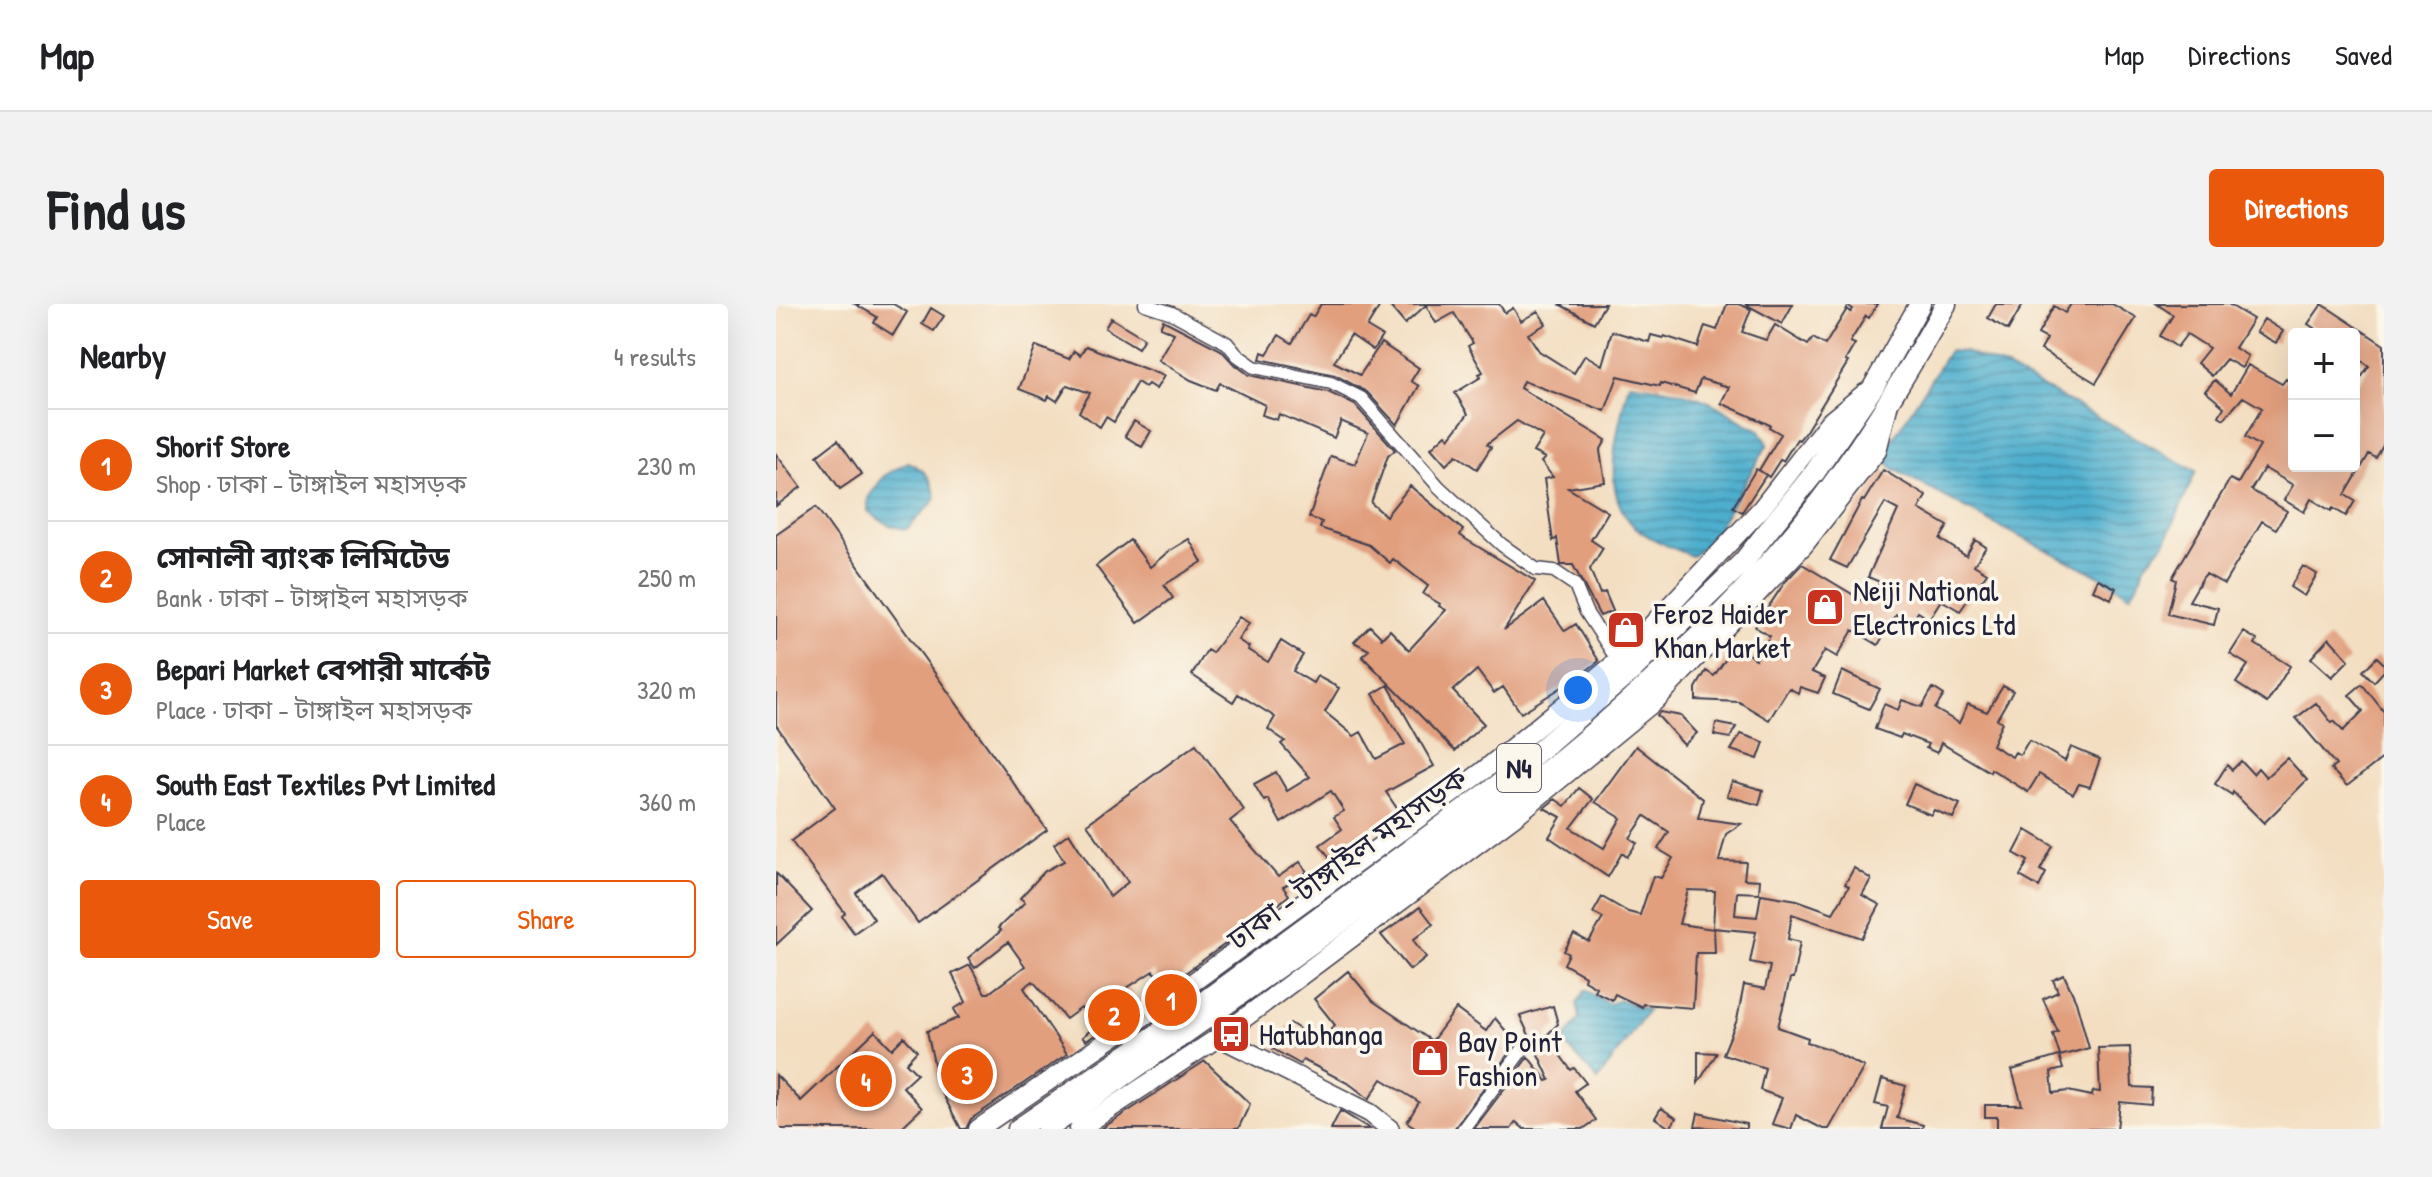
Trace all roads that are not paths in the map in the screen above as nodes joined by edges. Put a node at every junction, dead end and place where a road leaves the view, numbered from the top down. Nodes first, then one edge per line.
1 (1145, 304) edge
2 (1920, 304) edge
3 (1946, 304) edge
4 (1874, 386) junction
5 (1888, 405) junction
6 (1618, 661) junction
7 (1219, 1037) junction
8 (1525, 1046) dead end
9 (978, 1129) edge
10 (1018, 1129) edge
11 (1047, 1129) edge
12 (1079, 1129) edge
13 (1390, 1129) edge
14 (1463, 1129) edge

1 - 6 street
2 - 4 highway, ঢাকা - টাঙ্গাইল মহাসড়ক / N4
3 - 5 highway, ঢাকা - টাঙ্গাইল মহাসড়ক / N4
4 - 6 main road
4 - 10 highway, ঢাকা - টাঙ্গাইল মহাসড়ক / N4
5 - 7 main road
5 - 11 highway, ঢাকা - টাঙ্গাইল মহাসড়ক / N4
6 - 9 main road
7 - 12 main road
7 - 13 main road
8 - 14 street

